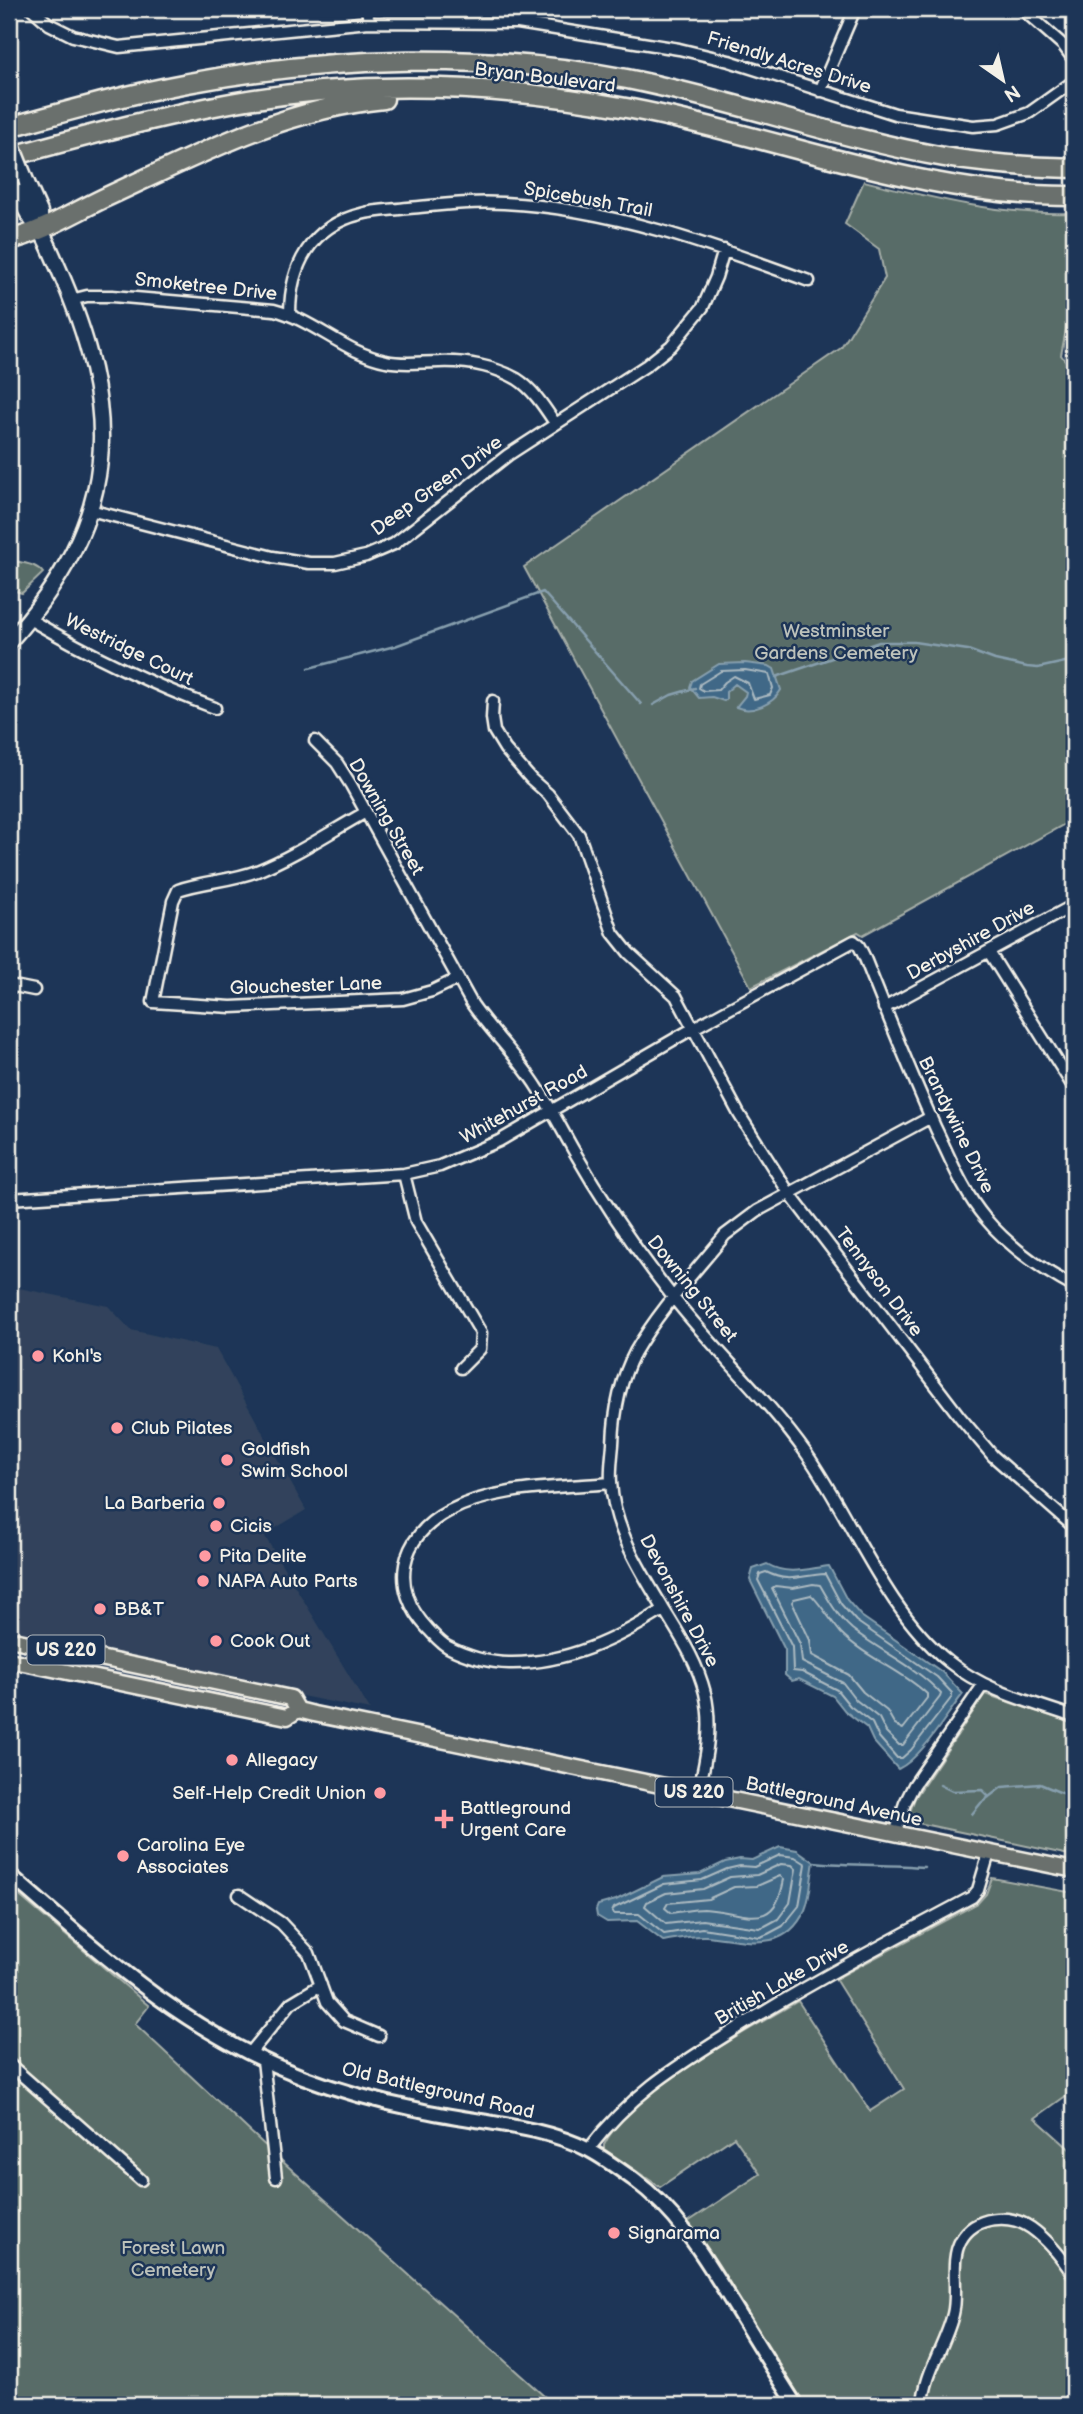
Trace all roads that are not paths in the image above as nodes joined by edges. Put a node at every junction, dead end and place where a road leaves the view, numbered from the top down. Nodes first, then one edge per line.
1 (32, 9) edge
2 (367, 9) edge
3 (855, 9) edge
4 (1022, 9) edge
5 (369, 22) junction
6 (1074, 60) edge
7 (1074, 81) edge
8 (820, 91) junction
9 (534, 95) junction
10 (9, 125) edge
11 (9, 138) edge
12 (9, 157) edge
13 (1074, 168) edge
14 (9, 171) edge
15 (21, 185) junction
16 (1074, 196) edge
17 (40, 230) junction
18 (9, 240) edge
19 (724, 250) junction
20 (808, 281) dead end
21 (71, 300) junction
22 (290, 314) junction
23 (555, 423) junction
24 (90, 510) junction
25 (29, 619) junction
26 (9, 642) edge
27 (493, 701) dead end
28 (215, 708) dead end
29 (315, 741) dead end
30 (366, 812) junction
31 (1074, 905) edge
32 (854, 941) joint
33 (989, 952) junction
34 (457, 979) junction
35 (9, 985) edge
36 (34, 990) dead end
37 (884, 1008) junction
38 (692, 1029) junction
39 (1074, 1088) edge
40 (552, 1111) junction
41 (931, 1117) junction
42 (404, 1174) junction
43 (789, 1193) junction
44 (9, 1199) edge
45 (1074, 1287) edge
46 (673, 1298) junction
47 (461, 1368) dead end
48 (611, 1483) junction
49 (1074, 1527) edge
50 (663, 1610) junction
51 (9, 1639) edge
52 (9, 1660) edge
53 (141, 1666) junction
54 (93, 1678) junction
55 (983, 1685) junction
56 (298, 1710) junction
57 (1074, 1717) edge
58 (698, 1793) junction
59 (895, 1834) junction
60 (989, 1853) junction
61 (1074, 1870) edge
62 (9, 1874) edge
63 (239, 1895) dead end
64 (321, 1984) junction
65 (379, 2036) dead end
66 (250, 2053) junction
67 (263, 2060) junction
68 (9, 2064) edge
69 (588, 2150) junction
70 (276, 2178) dead end
71 (141, 2180) dead end
72 (1074, 2276) edge
73 (796, 2405) edge
74 (923, 2405) edge

1 - 5 street, Friendly Acres Drive
2 - 5 street
3 - 8 street
4 - 6 street
5 - 8 street, Friendly Acres Drive
7 - 8 street, Friendly Acres Drive
9 - 12 highway, Bryan Boulevard
9 - 16 highway, Bryan Boulevard
9 - 17 highway
10 - 13 highway, Bryan Boulevard
11 - 15 main road, bridge
14 - 15 main road
15 - 17 main road
17 - 18 highway
17 - 21 main road
19 - 20 street, Spicebush Trail
19 - 22 street, Spicebush Trail
19 - 23 street, Deep Green Drive
21 - 22 street, Smoketree Drive
21 - 24 main road
22 - 23 street, Smoketree Drive
23 - 24 street, Deep Green Drive
24 - 25 main road
25 - 26 main road
25 - 28 street, Westridge Court
27 - 38 street, Tennyson Drive
29 - 30 street, Downing Street
30 - 34 street, Downing Street
30 - 34 street, Glouchester Lane
31 - 33 street, Derbyshire Drive
32 - 37 street, Brandywine Drive
32 - 38 street, Whitehurst Road
33 - 37 street, Derbyshire Drive
33 - 39 street
34 - 40 street, Downing Street
35 - 36 street
37 - 41 street, Brandywine Drive
38 - 40 street, Whitehurst Road
38 - 43 street, Tennyson Drive
40 - 42 street, Whitehurst Road
40 - 46 street, Downing Street
41 - 43 street, Devonshire Drive
41 - 45 street, Brandywine Drive
42 - 44 street, Whitehurst Road
42 - 47 street
43 - 46 street, Devonshire Drive
43 - 49 street, Tennyson Drive
46 - 48 street, Devonshire Drive
46 - 55 street, Downing Street
48 - 50 street, Devonshire Drive
48 - 50 street
50 - 58 street, Devonshire Drive
51 - 53 main road, Battleground Avenue / US 220
52 - 54 main road, Battleground Avenue / US 220
53 - 54 main road
53 - 56 main road, Battleground Avenue / US 220
54 - 56 main road, Battleground Avenue / US 220
55 - 57 street, Downing Street
55 - 59 street
56 - 58 main road, Battleground Avenue / US 220
58 - 59 main road, Battleground Avenue / US 220
59 - 60 main road, Battleground Avenue / US 220
60 - 61 main road, Battleground Avenue / US 220
60 - 69 street, British Lake Drive
62 - 66 street, Old Battleground Road
63 - 64 street
64 - 65 street
64 - 66 street
66 - 67 street, Old Battleground Road
67 - 69 street, Old Battleground Road
67 - 70 street
68 - 71 street
69 - 73 street, Old Battleground Road
72 - 74 street

